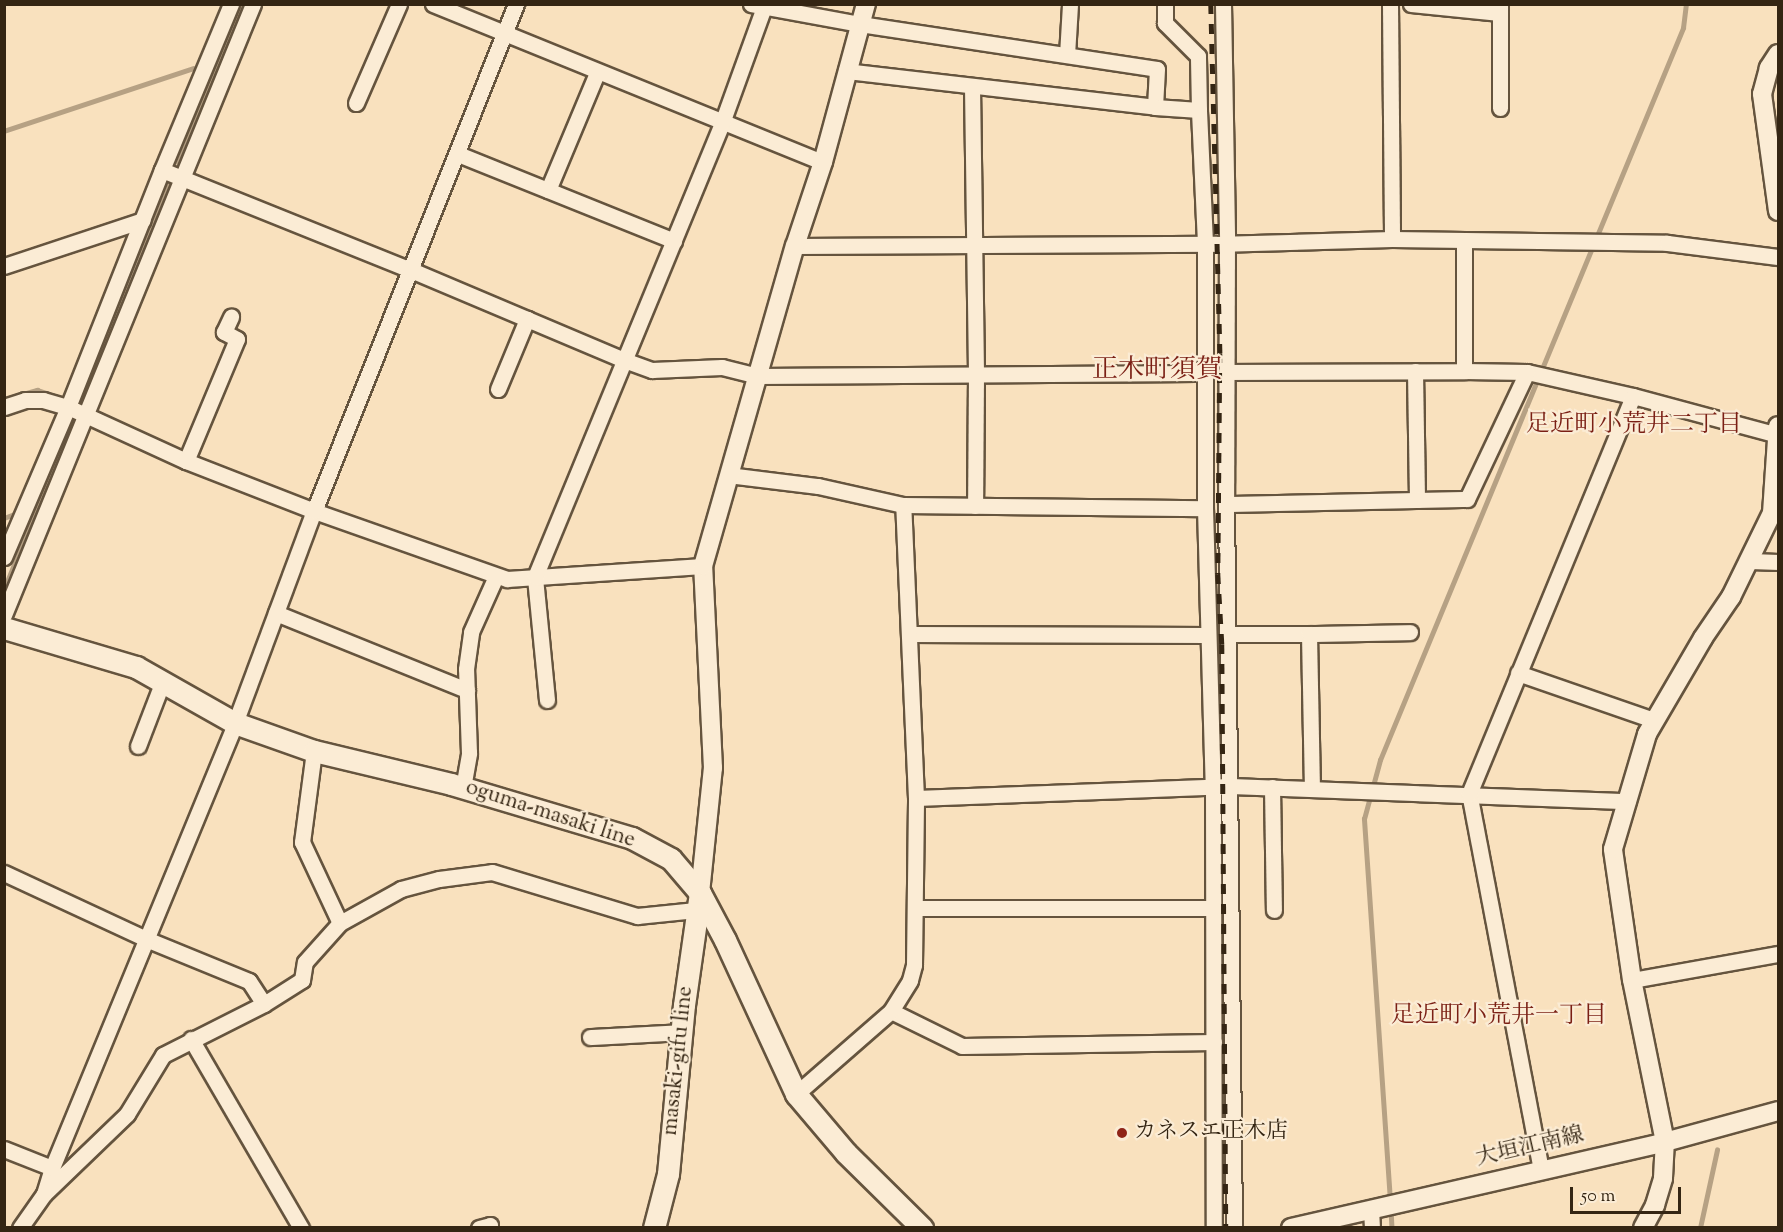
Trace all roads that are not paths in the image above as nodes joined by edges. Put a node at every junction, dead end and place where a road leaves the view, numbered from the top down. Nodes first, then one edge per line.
1 (231, 4) edge
2 (253, 4) edge
3 (399, 4) edge
4 (433, 4) edge
5 (516, 4) edge
6 (866, 4) edge
7 (1071, 4) edge
8 (1165, 4) edge
9 (1222, 4) edge
10 (1390, 4) edge
11 (1412, 4) edge
12 (760, 6) edge
13 (1500, 9) edge
14 (860, 24) junction
15 (506, 36) junction
16 (1779, 54) edge
17 (1067, 55) junction
18 (846, 71) junction
19 (597, 73) junction
20 (972, 86) junction
21 (356, 103) dead end
22 (1155, 107) junction
23 (1500, 108) dead end
24 (1199, 110) junction
25 (722, 123) junction
26 (458, 154) junction
27 (823, 162) junction
28 (162, 170) junction
29 (183, 179) junction
30 (548, 190) junction
31 (1779, 211) edge
32 (142, 220) junction
33 (1392, 239) junction
34 (1464, 240) junction
35 (674, 241) junction
36 (1205, 243) junction
37 (1227, 243) junction
38 (974, 245) junction
39 (795, 246) junction
40 (1779, 257) edge
41 (4, 266) edge
42 (411, 270) junction
43 (231, 317) dead end
44 (526, 319) junction
45 (624, 360) junction
46 (1414, 371) junction
47 (1464, 371) junction
48 (1226, 372) junction
49 (1527, 372) junction
50 (1196, 373) dead end
51 (976, 375) junction
52 (757, 376) junction
53 (498, 389) dead end
54 (1633, 396) junction
55 (4, 407) edge
56 (68, 407) junction
57 (84, 416) junction
58 (1778, 432) edge
59 (186, 461) junction
60 (728, 475) junction
61 (1417, 501) junction
62 (1226, 504) junction
63 (903, 505) junction
64 (975, 506) junction
65 (1205, 508) junction
66 (314, 511) junction
67 (4, 557) edge
68 (1751, 561) junction
69 (1779, 562) edge
70 (703, 566) junction
71 (496, 576) junction
72 (536, 577) junction
73 (276, 613) junction
74 (4, 615) edge
75 (4, 628) edge
76 (1410, 632) dead end
77 (909, 634) junction
78 (1228, 634) junction
79 (1309, 634) junction
80 (1208, 635) junction
81 (1518, 673) junction
82 (163, 681) junction
83 (467, 690) junction
84 (547, 700) dead end
85 (1654, 720) junction
86 (235, 723) junction
87 (138, 746) dead end
88 (314, 751) junction
89 (1231, 786) junction
90 (1213, 787) junction
91 (1272, 787) junction
92 (463, 788) junction
93 (1312, 788) junction
94 (1469, 794) junction
95 (916, 798) junction
96 (1628, 801) junction
97 (4, 873) edge
98 (698, 902) junction
99 (915, 908) junction
100 (1213, 909) junction
101 (1274, 910) dead end
102 (340, 924) junction
103 (146, 939) junction
104 (1779, 954) edge
105 (1632, 980) junction
106 (264, 1004) junction
107 (891, 1011) junction
108 (681, 1032) junction
109 (590, 1037) dead end
110 (191, 1039) junction
111 (1214, 1041) junction
112 (796, 1094) junction
113 (1779, 1111) edge
114 (1665, 1142) junction
115 (4, 1149) edge
116 (52, 1168) junction
117 (1542, 1170) junction
118 (45, 1194) junction
119 (1372, 1218) edge
120 (20, 1227) edge
121 (301, 1227) edge
122 (479, 1227) edge
123 (490, 1227) edge
124 (654, 1227) edge
125 (922, 1227) edge
126 (1214, 1227) edge
127 (1234, 1227) edge
128 (1292, 1227) edge
129 (1643, 1227) edge

1 - 28 street
2 - 29 street
3 - 21 street
4 - 15 street
5 - 15 street
6 - 14 street
7 - 17 street
8 - 24 street
9 - 37 street
10 - 33 street
11 - 13 street
12 - 14 street
12 - 25 street
13 - 23 street
14 - 17 street
14 - 18 street
15 - 19 street
15 - 26 street
16 - 31 street
17 - 22 street
18 - 20 street
18 - 27 street
19 - 25 street
19 - 30 street
20 - 22 street
20 - 38 street
22 - 24 street
24 - 36 street
25 - 27 street
25 - 35 street
26 - 30 street
26 - 42 street
27 - 39 street
28 - 29 street
28 - 32 street
29 - 42 street
29 - 57 street
30 - 35 street
32 - 41 street
32 - 56 street
33 - 34 street
33 - 37 street
34 - 40 street
34 - 47 street
35 - 45 street
36 - 37 street
36 - 38 street
36 - 65 street
37 - 48 street
38 - 39 street
38 - 51 street
39 - 52 street
42 - 44 street
42 - 66 street
43 - 59 street
44 - 45 street
44 - 53 street
45 - 52 street
45 - 72 street
46 - 47 street
46 - 48 street
46 - 61 street
47 - 49 street
48 - 62 street
49 - 54 street
49 - 61 street
50 - 51 street
51 - 52 street
51 - 64 street
52 - 60 street
54 - 58 street
54 - 81 street
55 - 56 street
56 - 57 street
56 - 67 street
57 - 59 street
57 - 74 street
58 - 68 street
59 - 66 street
60 - 63 street
60 - 70 street
61 - 62 street
62 - 78 street
63 - 64 street
63 - 77 street
64 - 65 street
65 - 80 street
66 - 71 street
66 - 73 street
68 - 69 street
68 - 85 street
70 - 72 street
70 - 98 street
71 - 72 street
71 - 83 street
72 - 84 street
73 - 83 street
73 - 86 street
75 - 82 main road, oguma-masaki line
76 - 79 street
77 - 80 street
77 - 95 street
78 - 79 street
78 - 89 street
79 - 93 street
80 - 90 street
81 - 85 street
81 - 94 street
82 - 86 main road, oguma-masaki line
82 - 87 street
83 - 92 street
85 - 96 street
86 - 88 main road, oguma-masaki line
86 - 103 street
88 - 92 main road, oguma-masaki line
88 - 102 street
89 - 90 street
89 - 91 street
89 - 127 street
90 - 95 street
90 - 100 street
91 - 93 street
91 - 101 street
92 - 98 main road, oguma-masaki line
93 - 94 street
94 - 96 street
94 - 117 street
95 - 99 street
96 - 105 street
97 - 103 street
98 - 102 street
98 - 108 main road, masaki-gifu line
98 - 112 main road, oguma-masaki line
99 - 100 street
99 - 107 street
100 - 111 street
102 - 106 street
103 - 106 street
103 - 116 street
104 - 105 street
105 - 114 street
106 - 110 street
107 - 111 street
107 - 112 street
108 - 109 street
108 - 124 main road, masaki-gifu line
110 - 118 street
110 - 121 street
111 - 126 street
112 - 125 main road, oguma-masaki line
113 - 114 street, 大垣江南線
114 - 117 street, 大垣江南線
114 - 129 street
115 - 116 street
116 - 118 street
117 - 119 street, 大垣江南線
118 - 120 street
119 - 128 street, 大垣江南線
122 - 123 street

